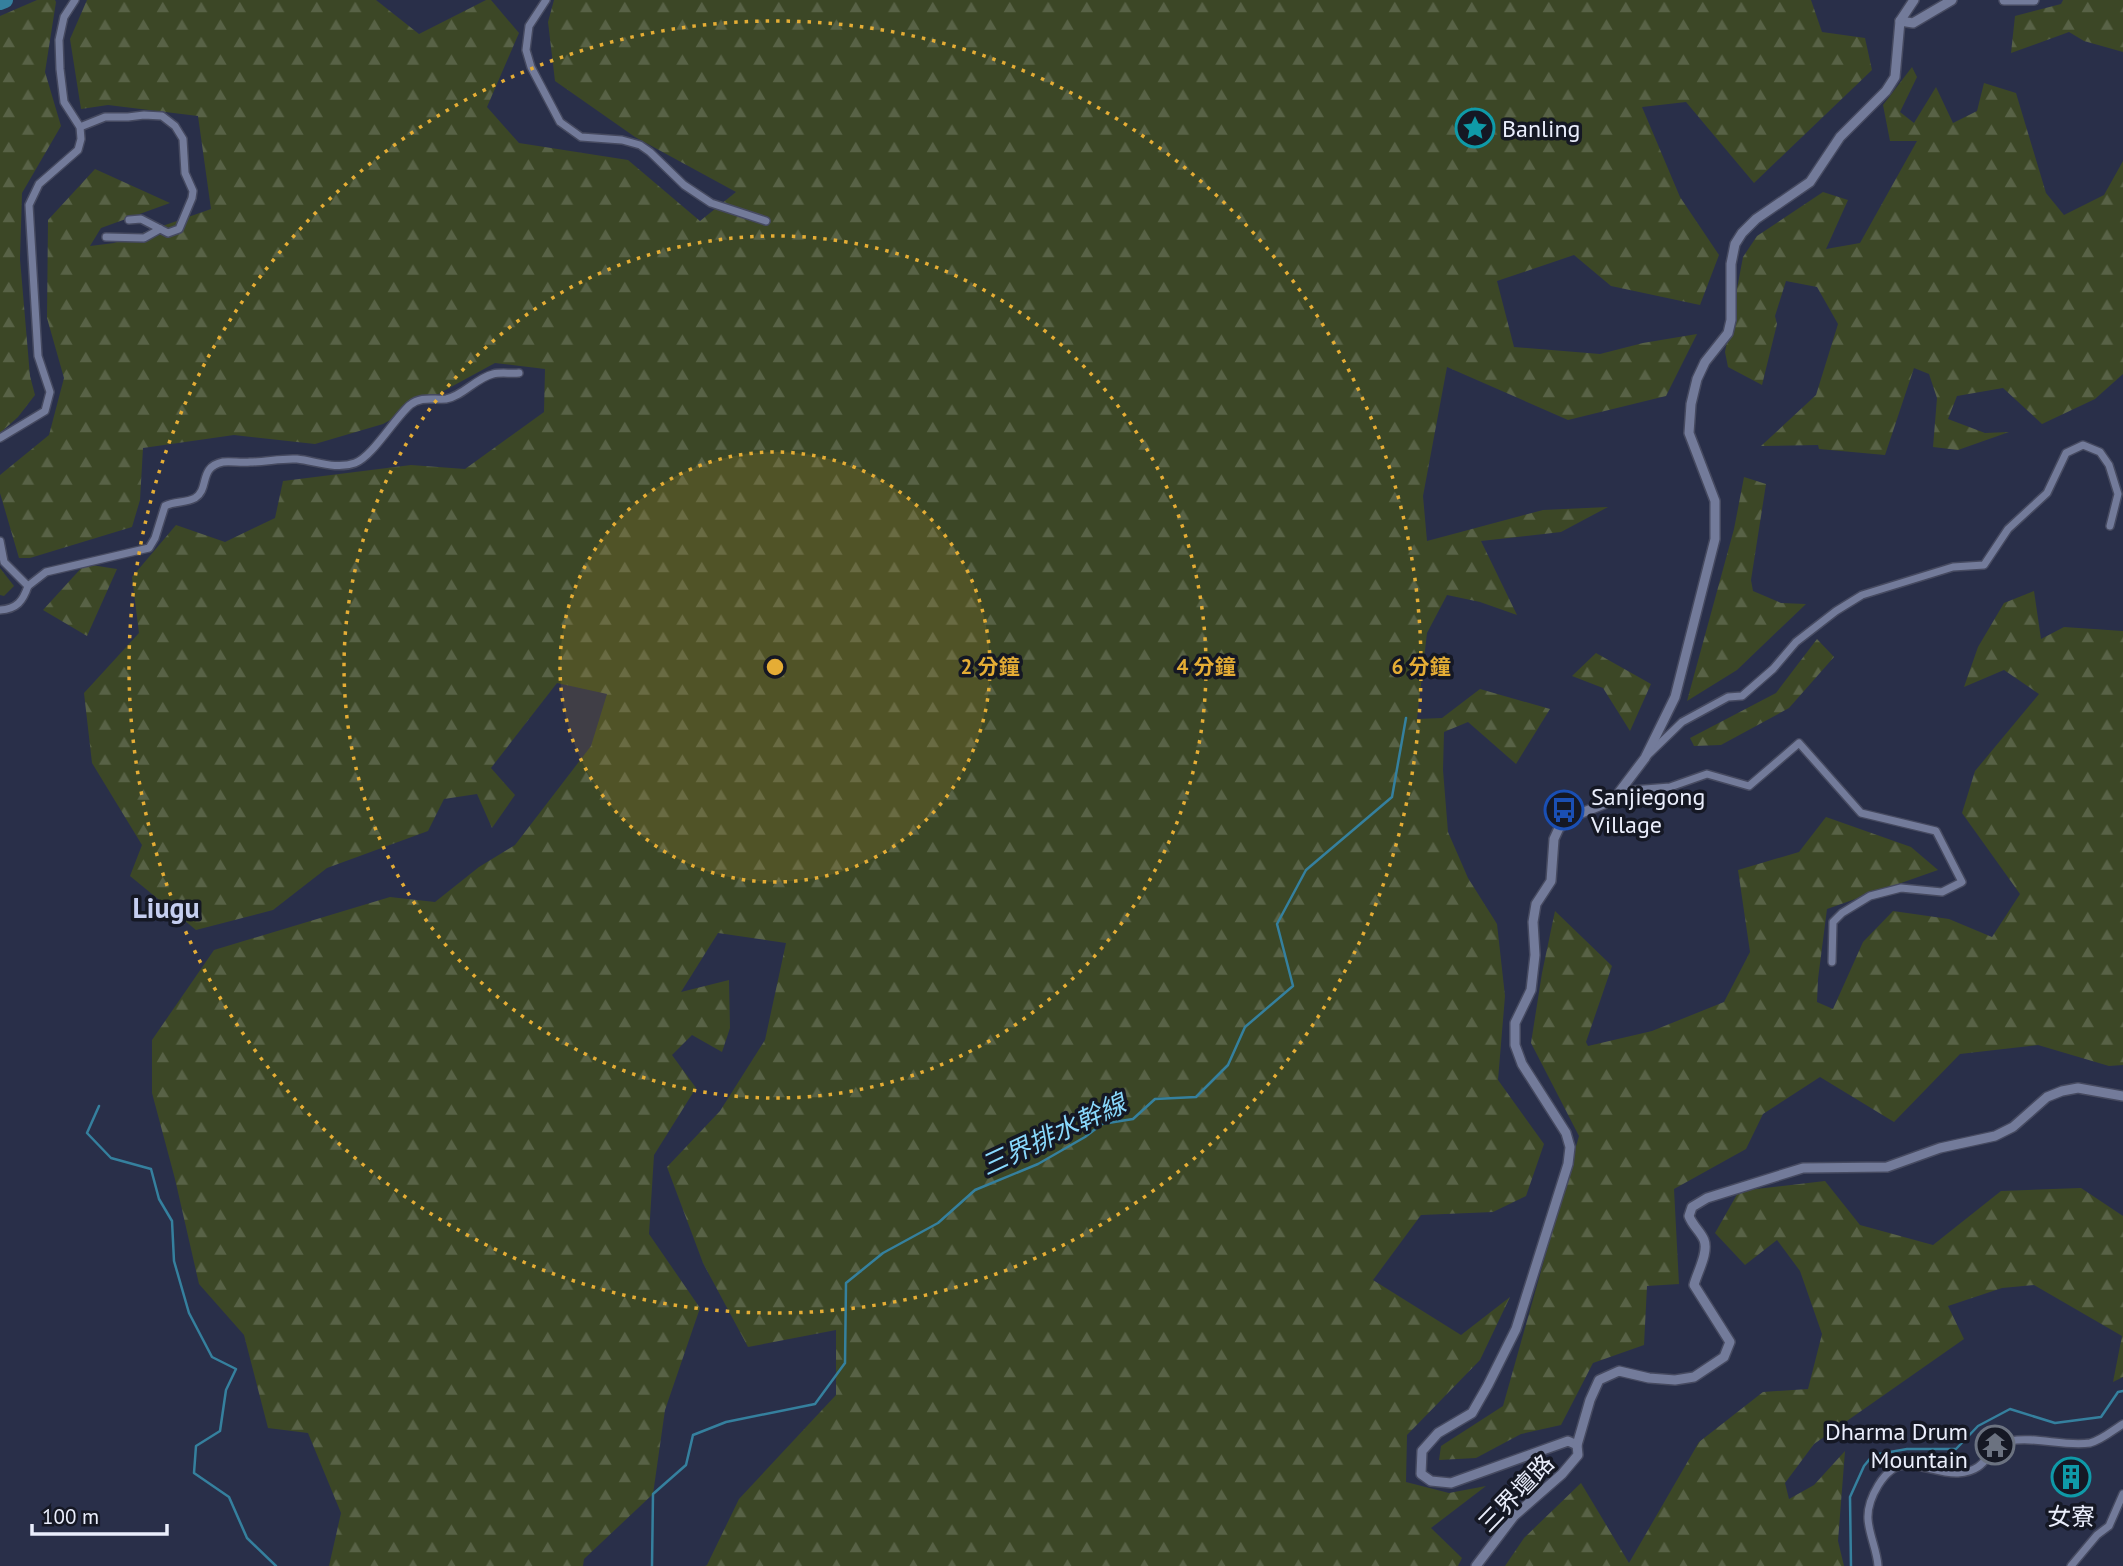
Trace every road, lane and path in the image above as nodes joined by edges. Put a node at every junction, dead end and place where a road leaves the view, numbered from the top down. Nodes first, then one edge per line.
1 (75, 0) edge
2 (546, 0) edge
3 (1914, 0) edge
4 (1952, 0) edge
5 (2004, 0) edge
6 (2034, 0) edge
7 (1900, 21) junction
8 (80, 127) junction
9 (129, 220) dead end
10 (766, 221) dead end
11 (160, 229) junction
12 (106, 237) dead end
13 (519, 373) dead end
14 (0, 438) edge
15 (2110, 526) dead end
16 (0, 541) edge
17 (28, 586) junction
18 (0, 610) edge
19 (1645, 758) junction
20 (1620, 791) junction
21 (1832, 962) dead end
22 (2123, 1097) edge
23 (2123, 1424) edge
24 (1577, 1446) junction
25 (2123, 1494) edge
26 (1476, 1566) edge
27 (1878, 1566) edge
28 (2071, 1566) edge

1 - 8 street
2 - 10 street
3 - 7 street
4 - 7 street
5 - 6 street
7 - 19 street
8 - 11 street
8 - 14 street
9 - 11 street
11 - 12 street
13 - 17 street
15 - 19 street
16 - 17 street
17 - 18 street
19 - 20 street
20 - 21 street
20 - 24 street
22 - 24 street, 三界壇路
23 - 27 street
24 - 26 street, 三界壇路
25 - 28 street

